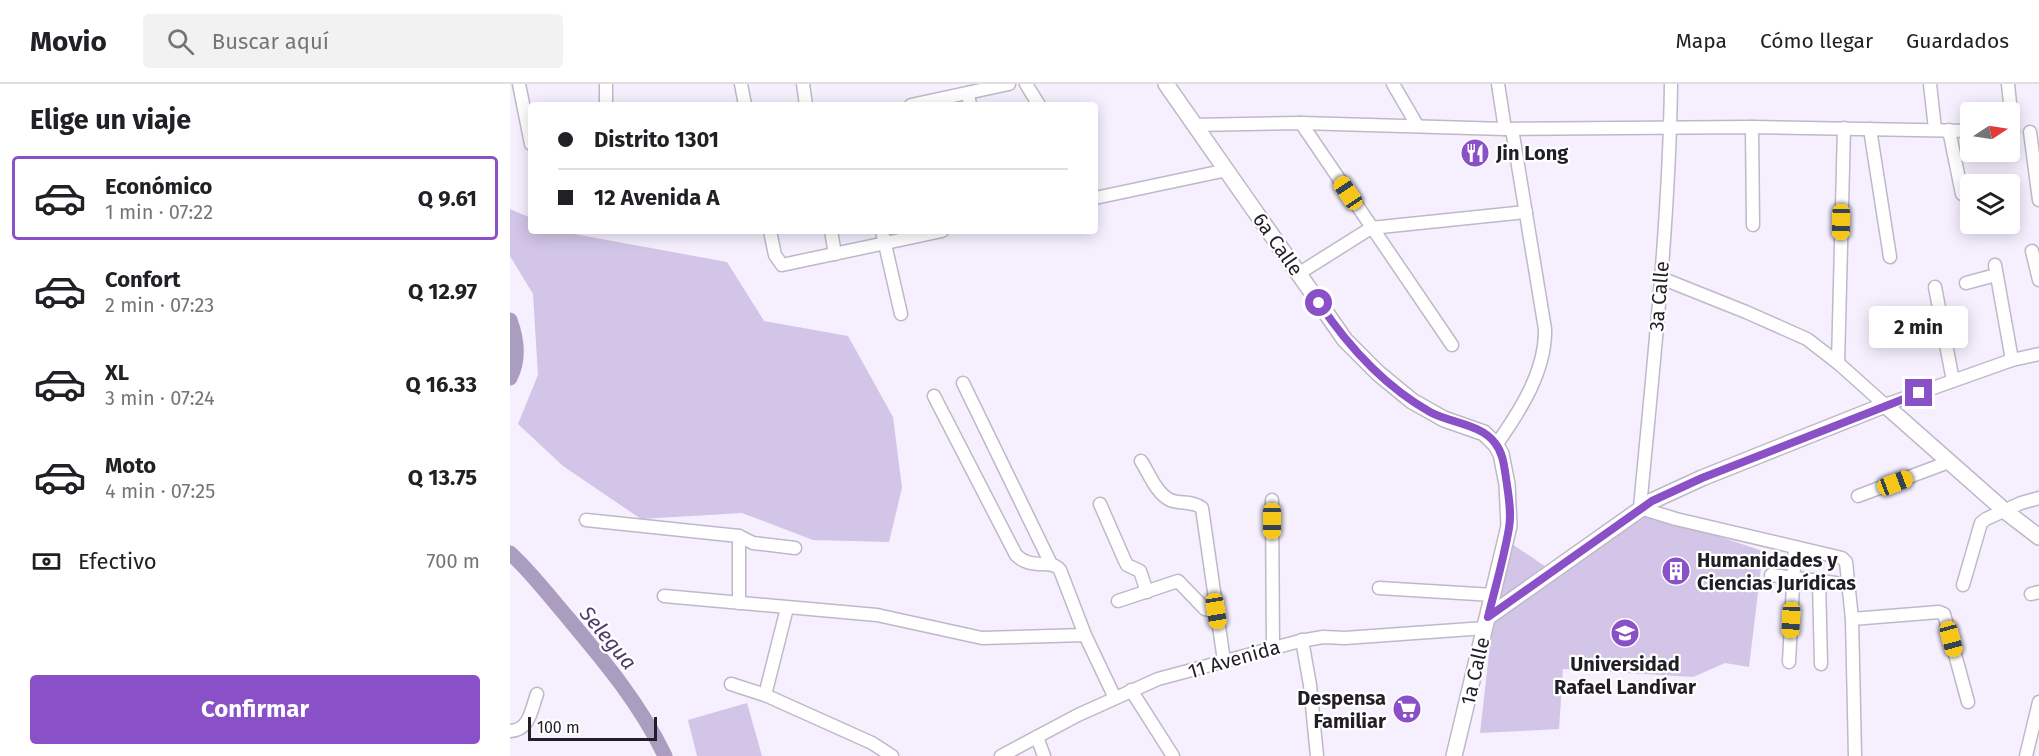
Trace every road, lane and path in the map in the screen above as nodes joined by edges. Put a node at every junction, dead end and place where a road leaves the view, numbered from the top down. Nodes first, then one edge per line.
1 (519, 84) edge
2 (606, 84) edge
3 (741, 84) edge
4 (802, 84) edge
5 (1009, 84) edge
6 (1026, 84) edge
7 (1166, 84) edge
8 (1393, 84) edge
9 (1498, 84) edge
10 (1671, 84) edge
11 (1930, 84) edge
12 (2008, 84) edge
13 (969, 99) edge
14 (606, 102) edge
15 (744, 102) edge
16 (805, 102) edge
17 (940, 102) edge
18 (1037, 102) edge
19 (2010, 102) edge
20 (1300, 123) junction
21 (1193, 125) junction
22 (1417, 125) junction
23 (1670, 127) junction
24 (1752, 127) junction
25 (1844, 128) junction
26 (528, 129) edge
27 (1509, 129) junction
28 (1870, 129) junction
29 (1935, 129) junction
30 (1949, 130) junction
31 (1960, 130) edge
32 (2034, 132) edge
33 (1227, 170) junction
34 (1960, 184) edge
35 (1098, 196) edge
36 (2039, 200) edge
37 (1526, 212) junction
38 (1753, 225) dead end
39 (1371, 228) junction
40 (771, 234) edge
41 (832, 234) edge
42 (912, 234) edge
43 (883, 237) edge
44 (2032, 251) dead end
45 (835, 254) junction
46 (1890, 257) dead end
47 (1298, 274) junction
48 (1661, 278) junction
49 (2039, 280) edge
50 (1966, 283) dead end
51 (1935, 286) dead end
52 (901, 314) dead end
53 (1452, 345) dead end
54 (2039, 354) edge
55 (2012, 360) junction
56 (1838, 363) junction
57 (1953, 381) junction
58 (963, 383) dead end
59 (934, 396) dead end
60 (1885, 405) junction
61 (1496, 445) junction
62 (1141, 461) dead end
63 (1949, 462) junction
64 (1858, 496) dead end
65 (2039, 498) edge
66 (1272, 500) dead end
67 (1100, 504) dead end
68 (1640, 508) junction
69 (2005, 511) junction
70 (586, 520) dead end
71 (739, 536) junction
72 (2039, 537) edge
73 (795, 548) dead end
74 (1795, 548) junction
75 (1051, 564) junction
76 (1771, 575) dead end
77 (1793, 578) junction
78 (1819, 581) junction
79 (1836, 583) dead end
80 (1963, 585) dead end
81 (1379, 588) dead end
82 (1147, 592) junction
83 (1493, 595) junction
84 (664, 596) dead end
85 (1118, 601) dead end
86 (739, 603) junction
87 (787, 608) junction
88 (1216, 611) junction
89 (1852, 619) junction
90 (1486, 623) junction
91 (1085, 635) junction
92 (1302, 640) junction
93 (1273, 648) junction
94 (1224, 661) junction
95 (1789, 662) dead end
96 (1821, 664) dead end
97 (731, 684) dead end
98 (1131, 690) junction
99 (537, 694) dead end
100 (765, 695) junction
101 (1114, 698) junction
102 (1968, 702) dead end
103 (2039, 702) edge
104 (510, 731) edge
105 (1037, 737) junction
106 (892, 756) edge
107 (1001, 756) edge
108 (1044, 756) edge
109 (1173, 756) edge
110 (1317, 756) edge
111 (1454, 756) edge
112 (1855, 756) edge
113 (2026, 756) edge

1 - 26 street
2 - 14 street
3 - 15 street
4 - 16 street
5 - 13 street
6 - 18 street
7 - 21 main road, 6a Calle
8 - 22 street
9 - 27 street
10 - 23 street, 3a Calle
11 - 29 street
12 - 19 street
13 - 17 street
20 - 21 street
20 - 22 street
20 - 39 street
21 - 33 main road, 6a Calle
22 - 27 street
23 - 24 street
23 - 27 street
23 - 48 street, 3a Calle
24 - 25 street
24 - 38 street
25 - 28 street
25 - 56 street
27 - 37 street
28 - 29 street
28 - 46 street
29 - 30 street
30 - 31 street
30 - 34 street
32 - 36 street
33 - 35 street
33 - 47 main road, 6a Calle
37 - 39 street
37 - 61 street
39 - 47 street
39 - 53 street
40 - 45 street
41 - 45 street
42 - 43 street
43 - 45 street
43 - 52 street
44 - 49 street
47 - 61 main road, 6a Calle
48 - 56 street
48 - 68 street, 3a Calle
50 - 55 street
51 - 57 street
54 - 55 street
55 - 57 street
56 - 60 street
57 - 60 street
58 - 75 street
59 - 75 street
60 - 63 main road
60 - 68 main road
61 - 83 main road, 1a Calle
62 - 88 street
63 - 64 street
63 - 69 main road
65 - 69 street
66 - 93 street
67 - 82 street
68 - 74 street
68 - 90 main road
69 - 72 main road
69 - 80 street
70 - 71 street
71 - 73 street
71 - 86 street
74 - 77 street
74 - 89 street
75 - 91 street
76 - 77 street
77 - 78 street
77 - 95 street
78 - 79 street
78 - 96 street
81 - 83 street
82 - 85 street
82 - 88 street
83 - 90 main road, 1a Calle
84 - 86 street
86 - 87 street
87 - 91 street
87 - 100 street
88 - 94 street
89 - 102 street
89 - 112 street
90 - 92 street, 11 Avenida
90 - 111 main road, 1a Calle
91 - 101 street
92 - 93 street, 11 Avenida
92 - 110 street
93 - 94 street, 11 Avenida
94 - 98 street, 11 Avenida
97 - 100 street
98 - 101 street, 11 Avenida
98 - 109 street
99 - 104 street
100 - 106 street
101 - 105 street, 11 Avenida
103 - 113 street
105 - 107 street, 11 Avenida
105 - 108 street

